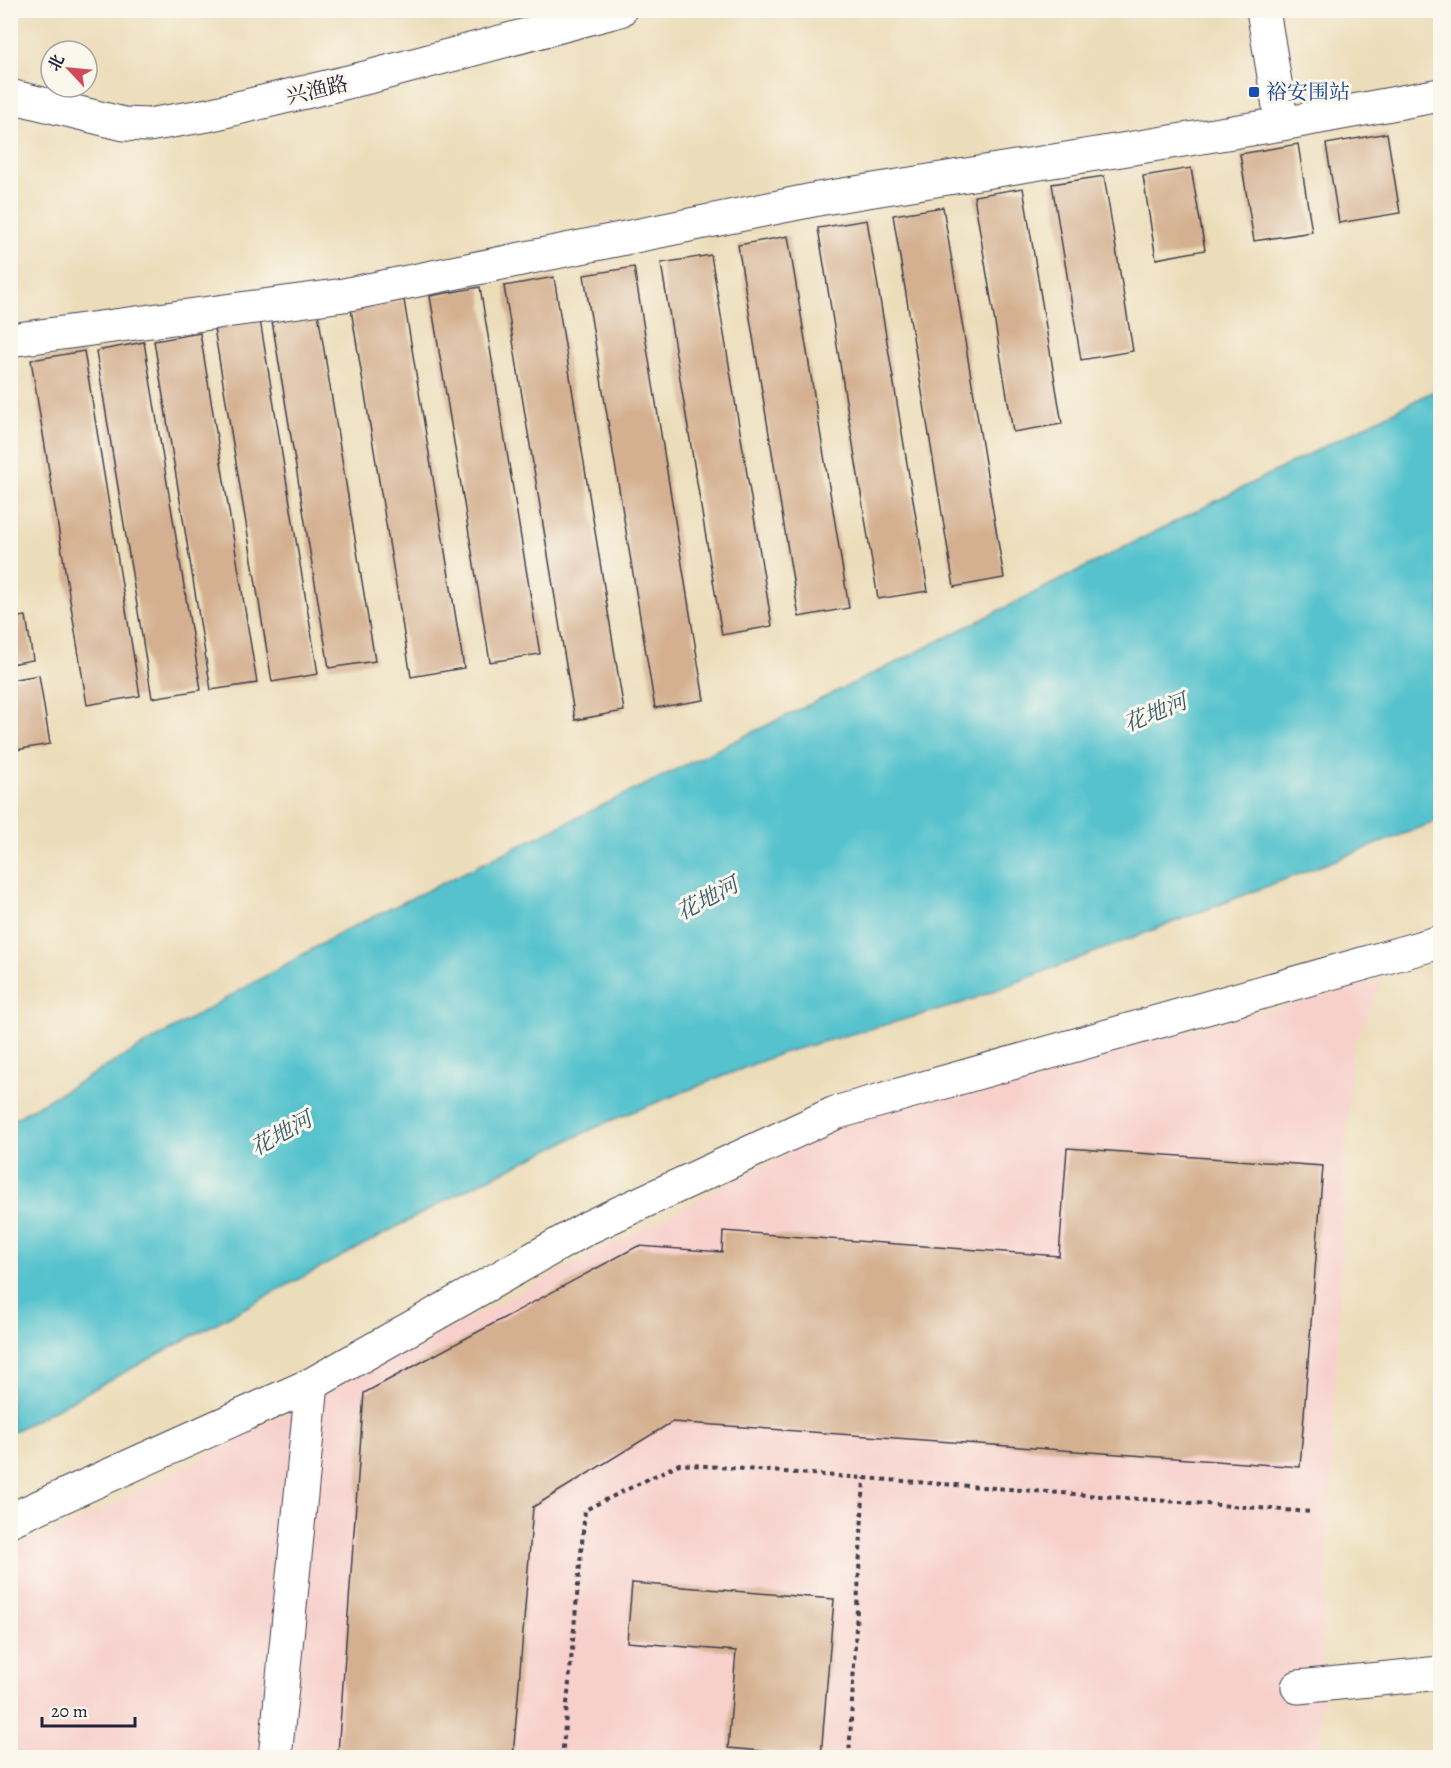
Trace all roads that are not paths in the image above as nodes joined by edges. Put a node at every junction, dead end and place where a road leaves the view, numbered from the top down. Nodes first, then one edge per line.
1 (620, 10) edge
2 (1263, 10) edge
3 (1440, 95) edge
4 (10, 96) edge
5 (1282, 124) junction
6 (10, 340) edge
7 (1440, 942) edge
8 (312, 1384) junction
9 (10, 1520) edge
10 (1440, 1673) edge
11 (1298, 1687) dead end
12 (275, 1758) edge

1 - 4 street, 兴渔路
2 - 5 street
3 - 5 street
5 - 6 street
7 - 8 street
8 - 9 street
8 - 12 street
10 - 11 street

